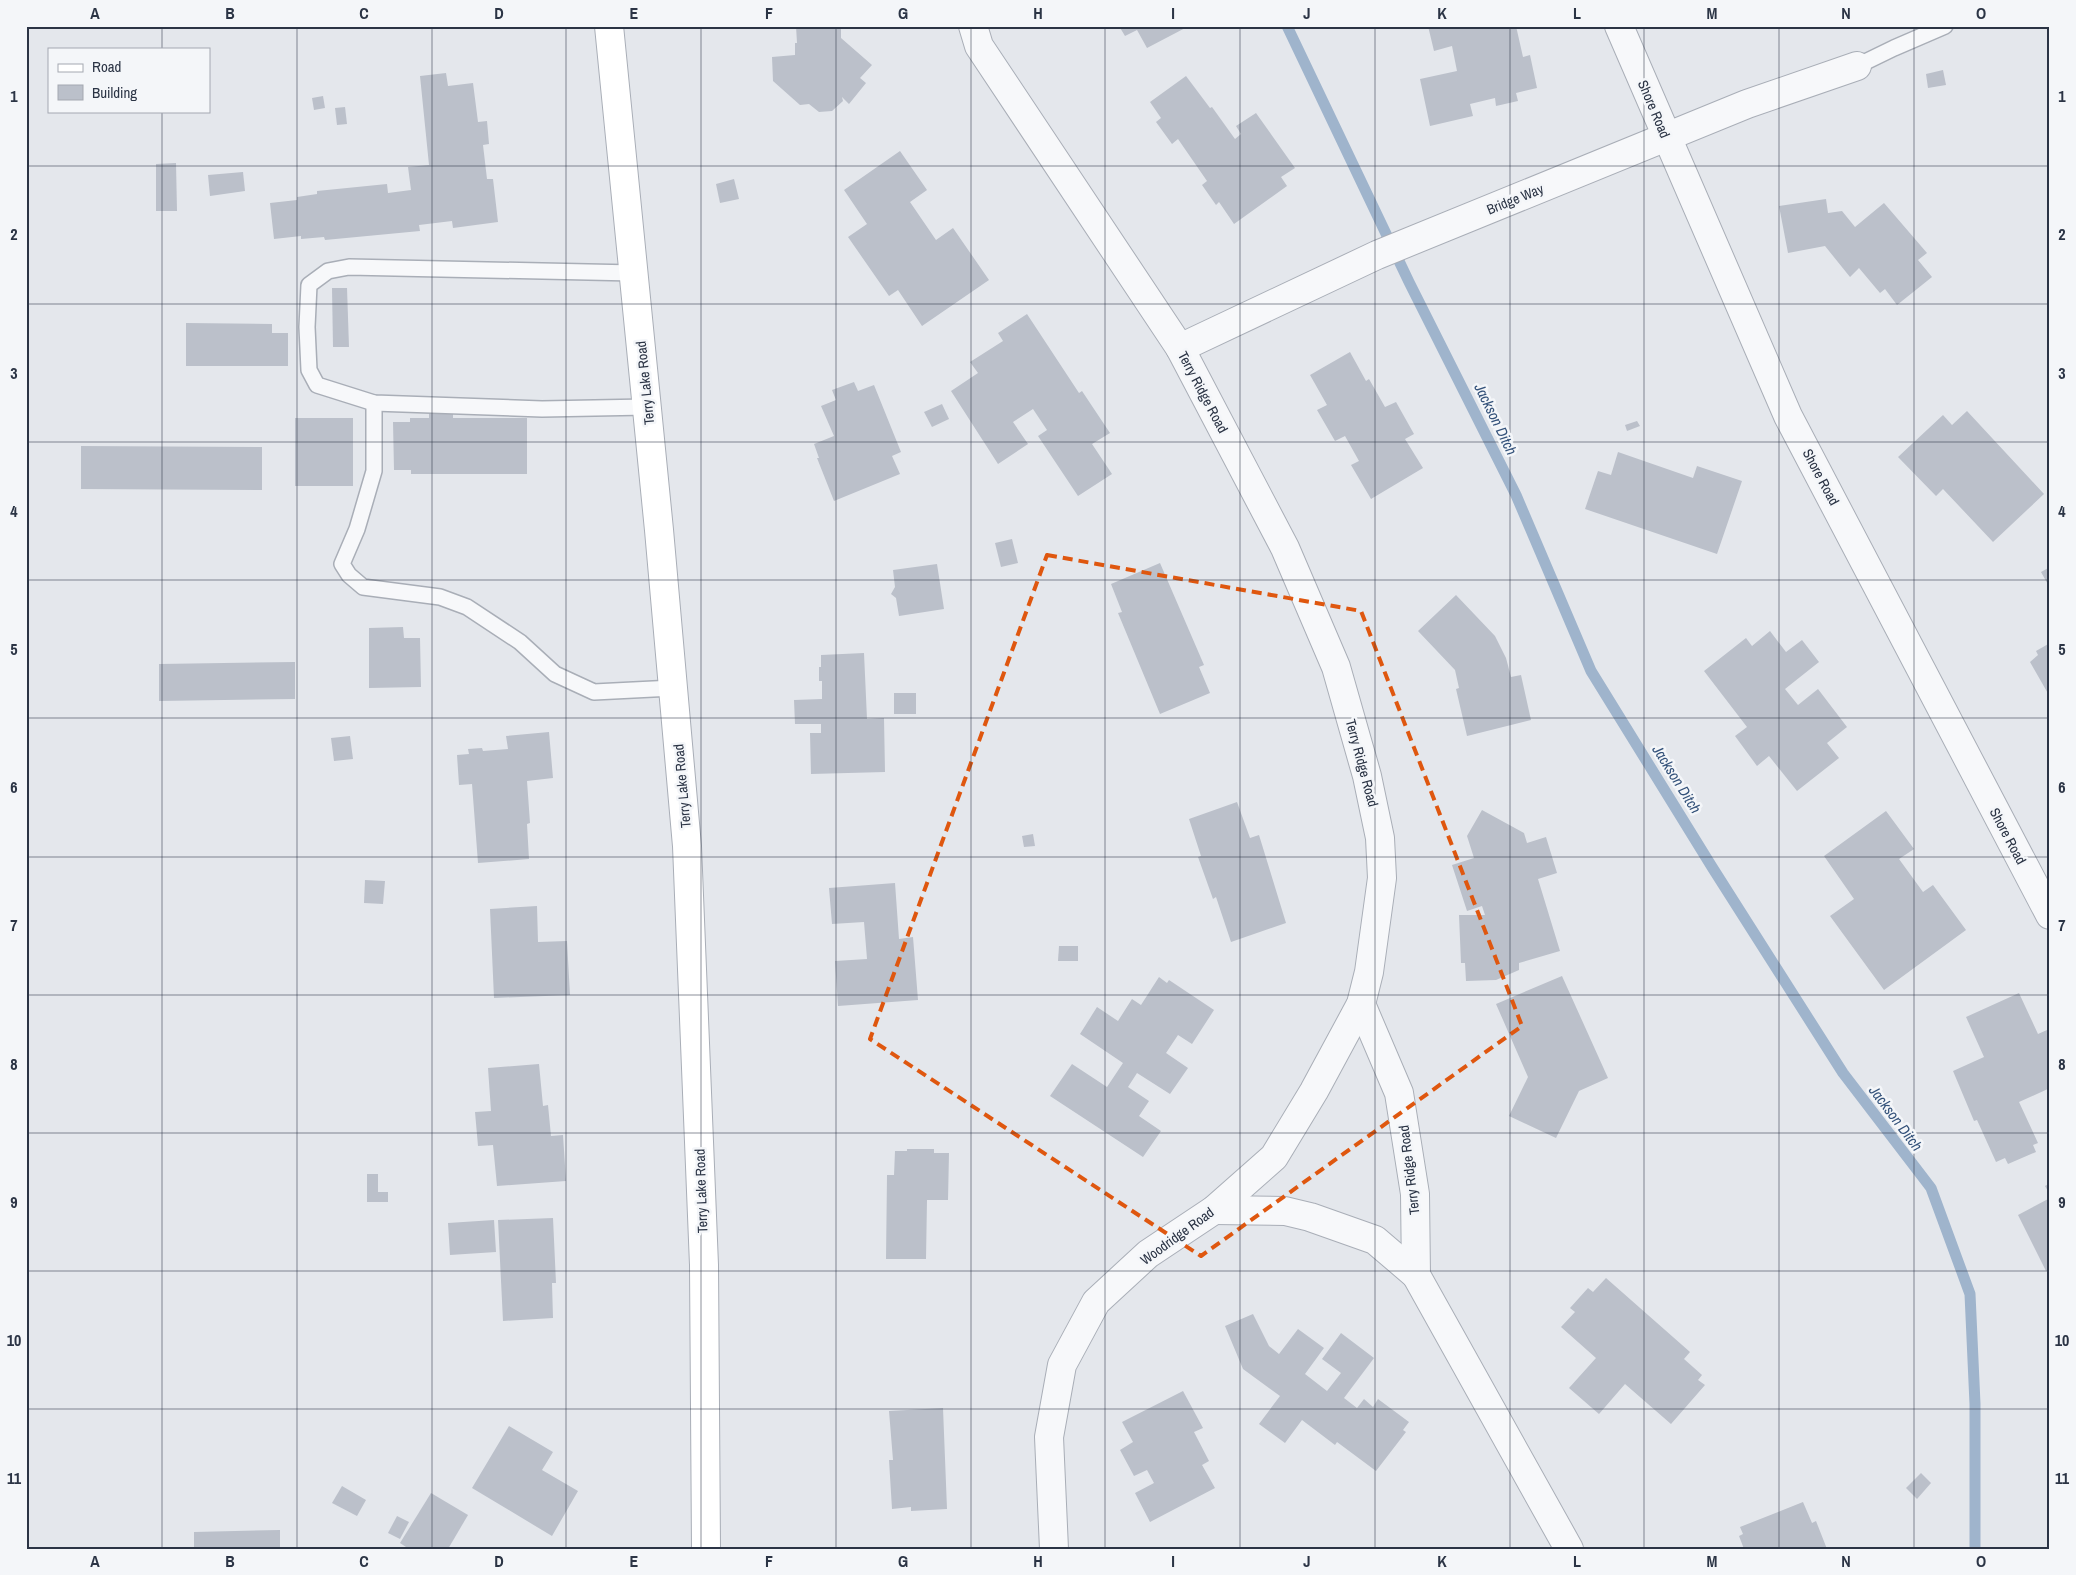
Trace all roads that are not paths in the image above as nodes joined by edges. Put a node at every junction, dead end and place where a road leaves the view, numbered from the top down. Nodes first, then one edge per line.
1 (609, 26) edge
2 (973, 26) edge
3 (1619, 26) edge
4 (1945, 26) edge
5 (1857, 66) joint
6 (1666, 138) junction
7 (634, 273) junction
8 (1180, 348) junction
9 (374, 403) junction
10 (647, 407) junction
11 (673, 688) junction
12 (2050, 916) edge
13 (1360, 1004) junction
14 (1214, 1210) junction
15 (1416, 1275) junction
16 (706, 1549) edge
17 (1054, 1549) edge
18 (1569, 1549) edge

1 - 7 main road, Terry Lake Road
2 - 8 street, Terry Ridge Road
3 - 6 street, Shore Road
4 - 5 lane
5 - 6 street, Bridge Way
6 - 8 street, Bridge Way
6 - 12 street, Shore Road
7 - 9 lane
7 - 10 main road, Terry Lake Road
8 - 13 street, Terry Ridge Road
9 - 10 lane
9 - 11 lane
10 - 11 main road, Terry Lake Road
11 - 16 main road, Terry Lake Road
13 - 14 street, Woodridge Road
13 - 15 street, Terry Ridge Road
14 - 15 street
14 - 17 street, Woodridge Road
15 - 18 street, Terry Ridge Road

